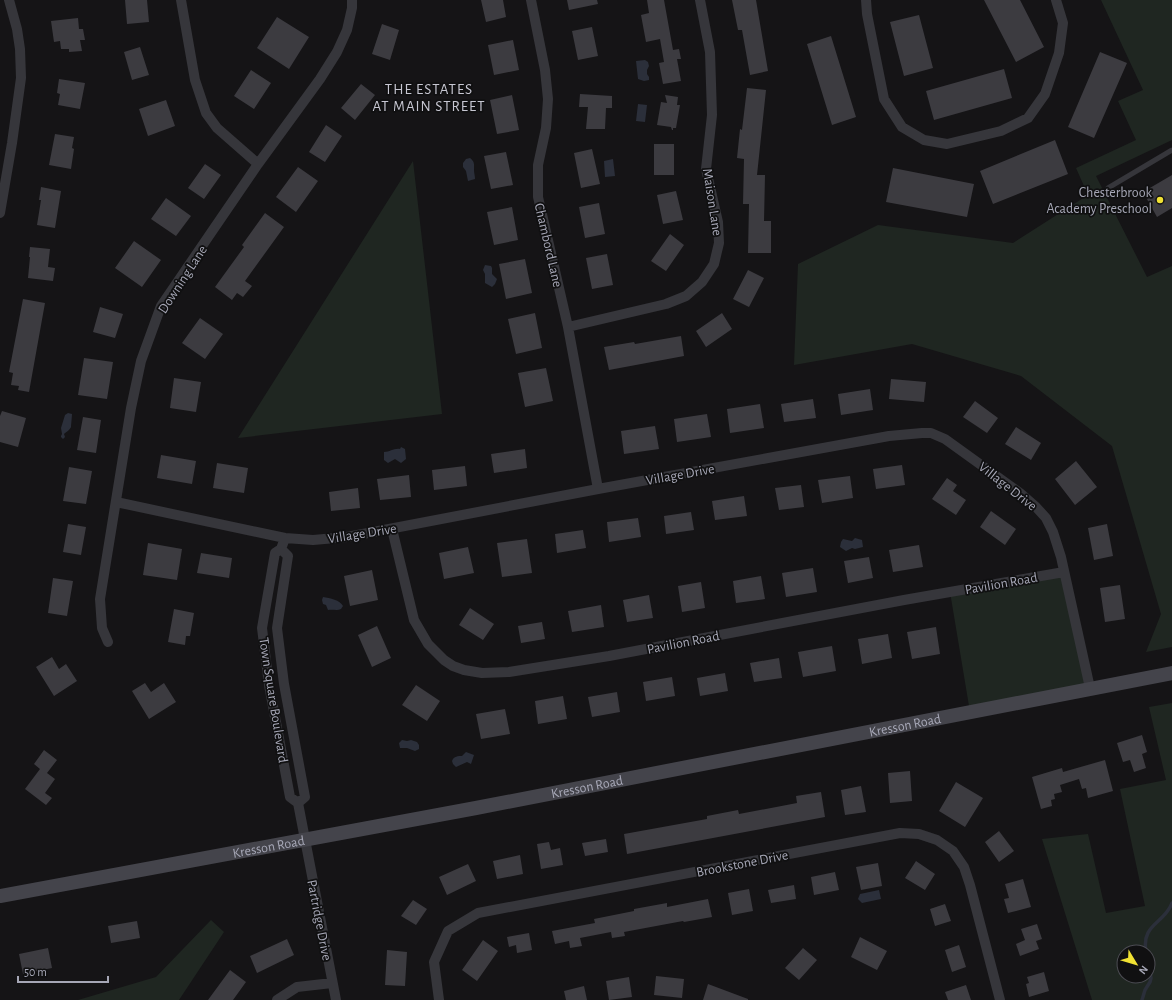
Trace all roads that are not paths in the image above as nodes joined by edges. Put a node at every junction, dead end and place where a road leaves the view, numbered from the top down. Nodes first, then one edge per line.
1 (8, 0) edge
2 (181, 0) edge
3 (352, 0) edge
4 (531, 0) edge
5 (700, 0) edge
6 (866, 0) edge
7 (1056, 0) edge
8 (1172, 150) edge
9 (258, 164) junction
10 (1108, 188) dead end
11 (0, 213) edge
12 (568, 328) junction
13 (598, 489) junction
14 (116, 502) junction
15 (392, 529) junction
16 (284, 538) junction
17 (281, 549) junction
18 (1064, 572) junction
19 (108, 642) dead end
20 (1172, 673) edge
21 (1090, 688) junction
22 (298, 803) junction
23 (305, 839) junction
24 (0, 896) edge
25 (332, 983) junction
26 (278, 1000) edge
27 (336, 1000) edge
28 (439, 1000) edge
29 (1000, 1000) edge

1 - 11 street
2 - 9 street
3 - 9 street, Downing Lane
4 - 12 street, Chambord Lane
5 - 12 street, Maison Lane
6 - 7 street
8 - 10 lane
9 - 14 street, Downing Lane
12 - 13 street, Chambord Lane
13 - 15 street, Village Drive
13 - 18 street, Village Drive
14 - 16 street, Village Drive
14 - 19 street, Downing Lane
15 - 16 street, Village Drive
15 - 18 street, Pavilion Road
16 - 17 street, Town Square Boulevard
17 - 22 street, Town Square Boulevard
17 - 22 street, Town Square Boulevard
18 - 21 street, Village Drive
20 - 21 main road, Kresson Road
21 - 23 main road, Kresson Road
22 - 23 street, Town Square Boulevard
23 - 24 main road, Kresson Road
23 - 25 street, Partridge Drive
25 - 26 street
25 - 27 street, Partridge Drive
28 - 29 street, Brookstone Drive

